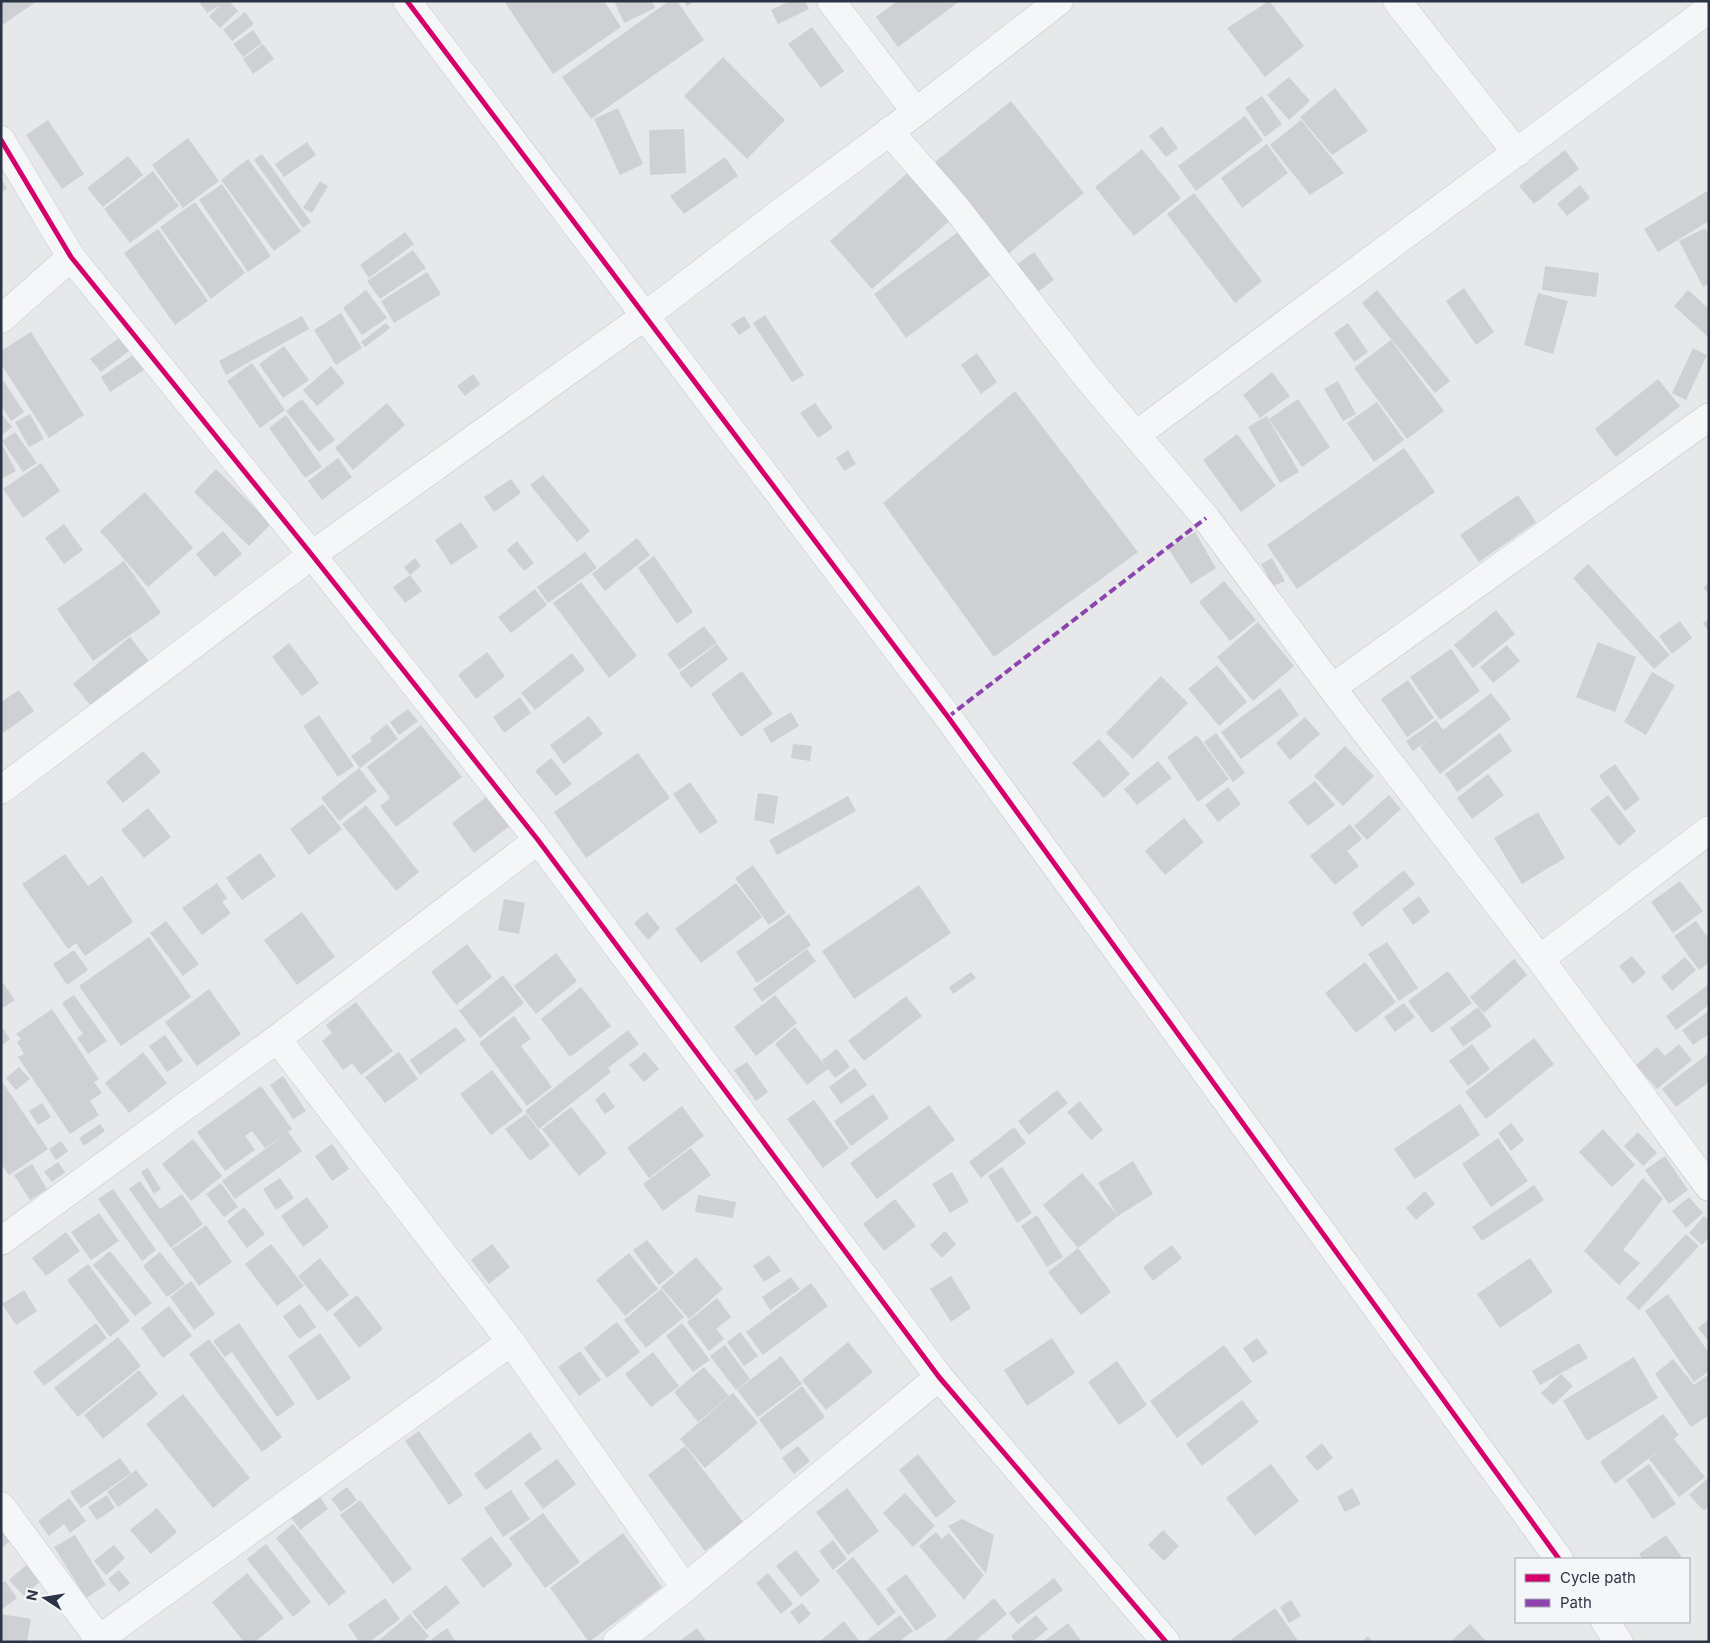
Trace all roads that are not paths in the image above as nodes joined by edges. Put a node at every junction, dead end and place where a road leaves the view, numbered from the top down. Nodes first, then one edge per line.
1 (407, 1) edge
2 (831, 1) edge
3 (1059, 1) edge
4 (1397, 1) edge
5 (1709, 9) edge
6 (916, 112) junction
7 (889, 131) junction
8 (1, 140) edge
9 (1517, 153) junction
10 (71, 257) junction
11 (645, 316) junction
12 (1, 318) edge
13 (1709, 417) edge
14 (1136, 435) junction
15 (312, 555) junction
16 (1332, 688) junction
17 (1, 790) edge
18 (1709, 830) edge
19 (538, 840) junction
20 (1540, 960) junction
21 (277, 1038) junction
22 (1709, 1187) edge
23 (1, 1241) edge
24 (511, 1342) junction
25 (939, 1377) junction
26 (1, 1506) edge
27 (1559, 1558) edge
28 (685, 1588) junction
29 (1606, 1623) edge
30 (97, 1640) edge
31 (617, 1642) edge
32 (1166, 1642) edge
33 (1619, 1642) edge

1 - 11 street
2 - 6 street
3 - 6 street
4 - 9 street
5 - 9 street
6 - 7 street
7 - 11 street
7 - 14 street
8 - 10 street
9 - 14 street
10 - 12 street
10 - 15 street
11 - 15 street
11 - 27 street
13 - 16 street
14 - 16 street
15 - 17 street
15 - 19 street
16 - 20 street
18 - 20 street
19 - 21 street
19 - 25 street
20 - 22 street
21 - 23 street
21 - 24 street
24 - 28 street
24 - 30 street
25 - 28 street
25 - 32 street
26 - 30 street
28 - 31 street
29 - 33 street

